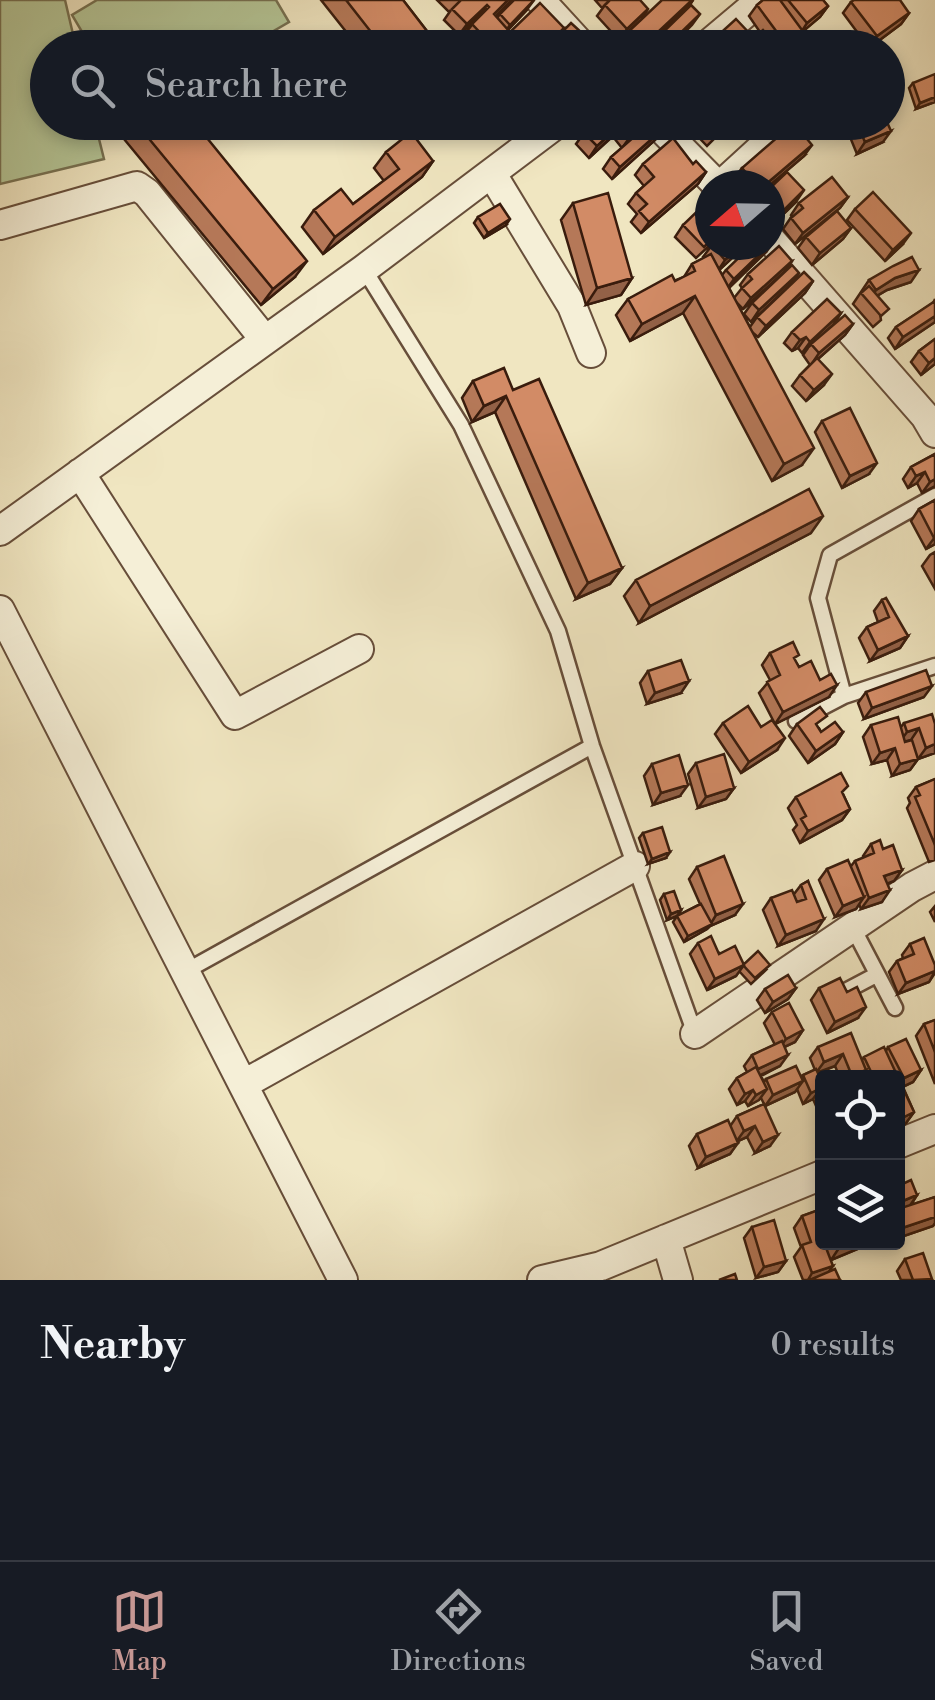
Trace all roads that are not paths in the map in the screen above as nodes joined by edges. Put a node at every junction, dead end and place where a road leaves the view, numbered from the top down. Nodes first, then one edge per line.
1 (540, 0) edge
2 (761, 0) edge
3 (568, 30) edge
4 (725, 30) edge
5 (536, 140) edge
6 (673, 140) edge
7 (770, 140) edge
8 (704, 170) edge
9 (736, 170) edge
10 (492, 174) junction
11 (0, 225) edge
12 (785, 256) edge
13 (364, 269) junction
14 (265, 340) junction
15 (591, 353) dead end
16 (935, 432) edge
17 (80, 473) junction
18 (935, 496) edge
19 (0, 532) edge
20 (0, 610) edge
21 (359, 649) dead end
22 (935, 666) edge
23 (844, 696) junction
24 (796, 720) edge
25 (592, 746) junction
26 (635, 866) junction
27 (935, 875) edge
28 (852, 926) junction
29 (186, 971) junction
30 (876, 975) junction
31 (840, 994) edge
32 (895, 1008) dead end
33 (695, 1034) joint
34 (244, 1084) junction
35 (935, 1128) edge
36 (905, 1141) edge
37 (815, 1178) edge
38 (666, 1239) junction
39 (343, 1280) edge
40 (542, 1280) edge
41 (678, 1280) edge

1 - 3 street
2 - 4 street
5 - 10 street
6 - 8 street
7 - 9 street
10 - 13 street
10 - 15 street
11 - 14 street
12 - 16 street
13 - 14 street
13 - 25 lane
14 - 17 street
17 - 19 street
17 - 21 street
18 - 23 lane
20 - 29 street
22 - 23 lane
23 - 24 lane
25 - 26 lane
25 - 29 lane
26 - 33 lane
26 - 34 street
27 - 28 street
28 - 30 lane
28 - 33 street
29 - 34 street
30 - 31 lane
30 - 32 lane
34 - 39 street
35 - 36 street
37 - 38 street
38 - 40 street
38 - 41 street

